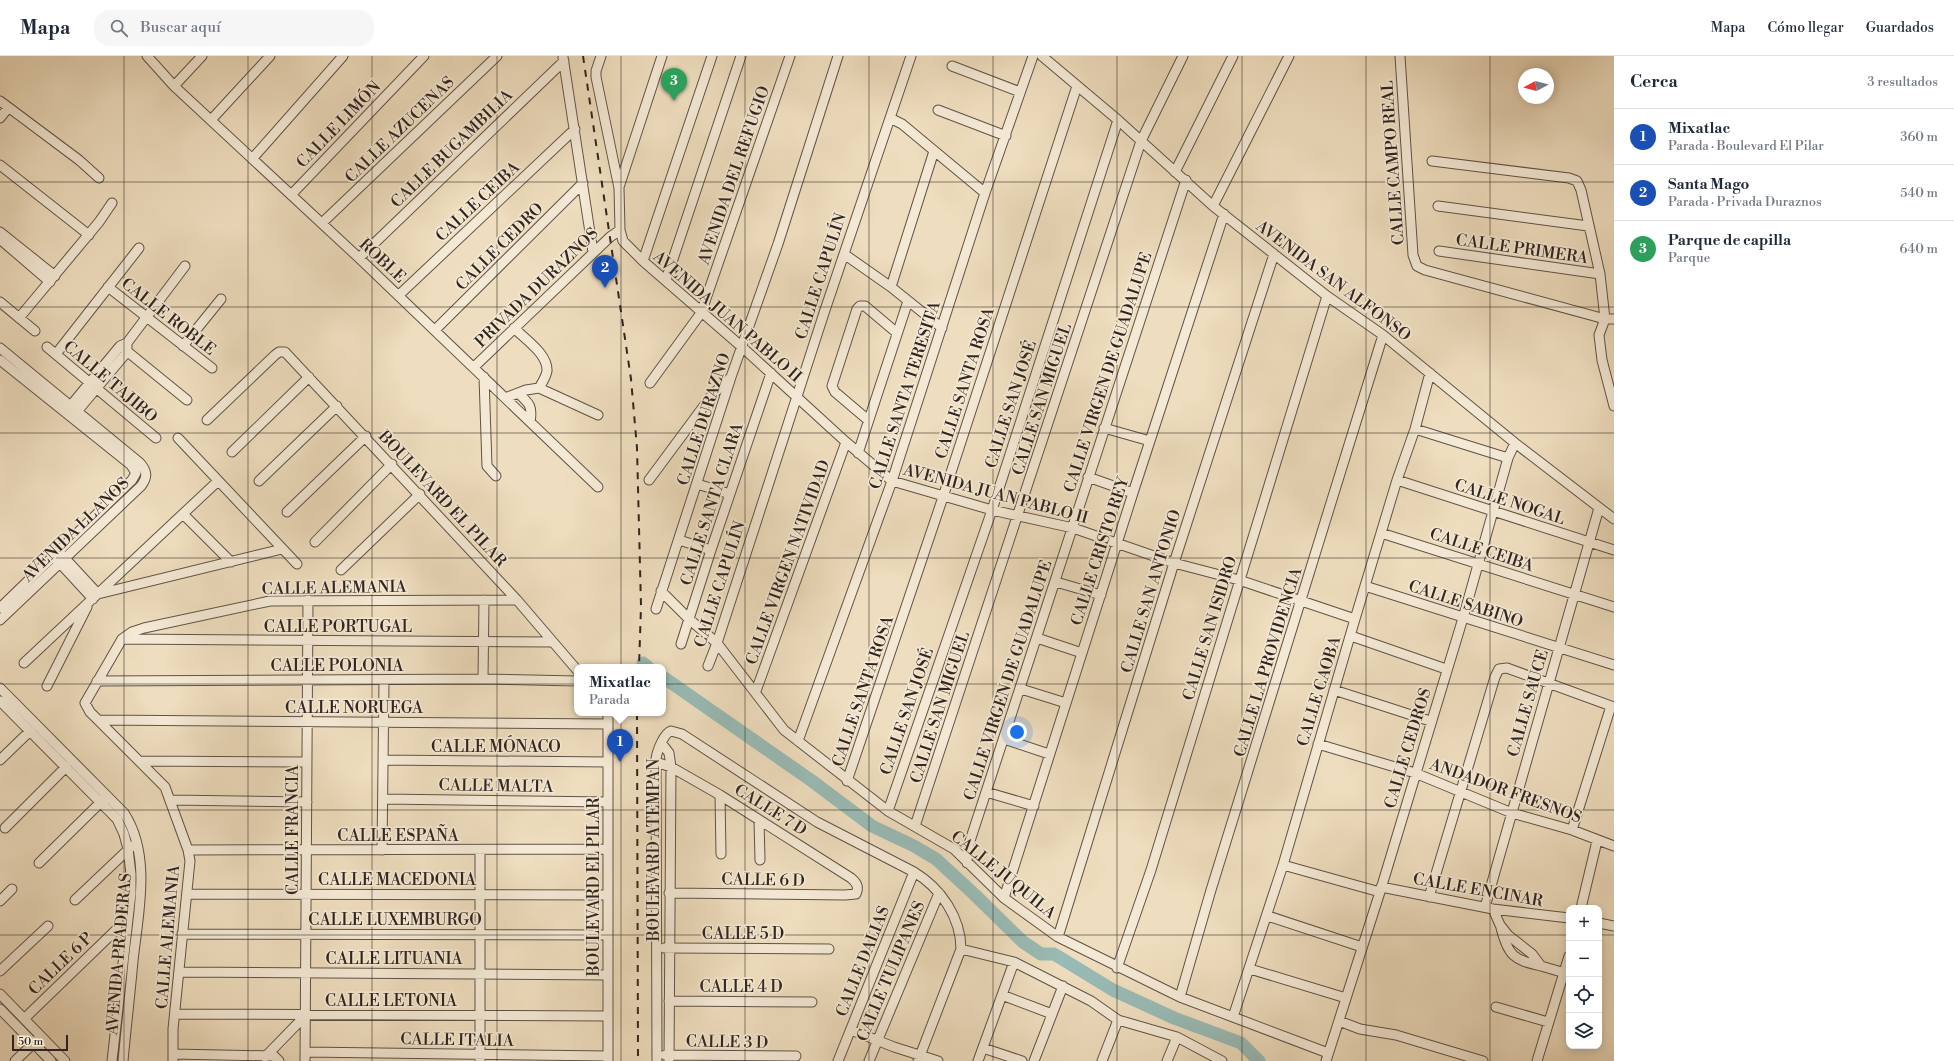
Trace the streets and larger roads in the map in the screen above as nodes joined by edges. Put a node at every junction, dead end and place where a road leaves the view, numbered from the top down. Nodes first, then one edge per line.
1 (147, 56) edge
2 (202, 56) edge
3 (270, 56) edge
4 (343, 56) edge
5 (424, 56) edge
6 (497, 56) edge
7 (601, 56) edge
8 (662, 56) edge
9 (712, 56) edge
10 (741, 56) edge
11 (790, 56) edge
12 (838, 56) edge
13 (911, 56) edge
14 (1033, 56) edge
15 (1042, 56) edge
16 (1183, 56) edge
17 (1234, 56) edge
18 (1289, 56) edge
19 (1400, 56) edge
20 (564, 59) edge
21 (952, 66) dead end
22 (174, 86) junction
23 (1077, 86) junction
24 (1020, 92) junction
25 (0, 101) edge
26 (8, 108) junction
27 (938, 110) dead end
28 (0, 118) edge
29 (890, 118) junction
30 (211, 120) junction
31 (1118, 120) junction
32 (575, 129) junction
33 (1006, 136) junction
34 (1141, 141) junction
35 (934, 151) junction
36 (252, 159) junction
37 (1432, 161) dead end
38 (0, 165) edge
39 (1175, 172) junction
40 (99, 178) dead end
41 (1186, 180) junction
42 (583, 183) junction
43 (619, 188) junction
44 (985, 193) junction
45 (291, 195) junction
46 (112, 202) dead end
47 (1213, 206) junction
48 (1438, 206) dead end
49 (1224, 214) junction
50 (322, 223) junction
51 (1588, 226) junction
52 (620, 230) junction
53 (0, 232) edge
54 (88, 235) junction
55 (0, 240) edge
56 (139, 248) dead end
57 (1439, 251) dead end
58 (593, 252) junction
59 (844, 254) junction
60 (1274, 254) junction
61 (359, 258) junction
62 (643, 261) junction
63 (185, 266) dead end
64 (1600, 274) junction
65 (52, 279) junction
66 (666, 280) junction
67 (108, 287) junction
68 (891, 287) junction
69 (399, 295) junction
70 (1327, 296) junction
71 (221, 299) dead end
72 (908, 301) junction
73 (0, 302) edge
74 (701, 313) junction
75 (146, 316) junction
76 (20, 318) junction
77 (1610, 319) edge
78 (514, 328) junction
79 (942, 328) junction
80 (435, 330) junction
81 (35, 331) dead end
82 (897, 333) junction
83 (1383, 336) junction
84 (183, 346) junction
85 (47, 347) dead end
86 (125, 347) junction
87 (742, 347) junction
88 (0, 348) edge
89 (56, 354) junction
90 (0, 360) edge
91 (474, 367) junction
92 (212, 368) dead end
93 (771, 373) junction
94 (1430, 373) junction
95 (309, 377) junction
96 (731, 377) junction
97 (484, 378) junction
98 (650, 383) dead end
99 (94, 386) junction
100 (539, 388) junction
101 (518, 393) junction
102 (797, 396) junction
103 (505, 398) junction
104 (187, 400) dead end
105 (337, 406) junction
106 (1614, 406) edge
107 (71, 412) junction
108 (598, 415) dead end
109 (207, 420) dead end
110 (868, 420) junction
111 (530, 422) junction
112 (1104, 428) junction
113 (1415, 429) junction
114 (366, 436) junction
115 (156, 438) dead end
116 (178, 438) dead end
117 (1150, 441) junction
118 (846, 442) junction
119 (1515, 443) junction
120 (232, 452) dead end
121 (858, 453) junction
122 (1508, 458) junction
123 (392, 464) junction
124 (146, 472) junction
125 (136, 473) junction
126 (496, 476) dead end
127 (1088, 477) junction
128 (649, 480) dead end
129 (1397, 480) junction
130 (218, 481) junction
131 (259, 481) dead end
132 (892, 482) junction
133 (697, 484) junction
134 (598, 487) dead end
135 (1133, 493) junction
136 (420, 494) junction
137 (730, 494) junction
138 (942, 497) junction
139 (1599, 508) junction
140 (992, 510) junction
141 (287, 512) dead end
142 (1492, 512) junction
143 (183, 514) junction
144 (1018, 516) junction
145 (1614, 519) edge
146 (1073, 528) junction
147 (1381, 533) junction
148 (679, 540) junction
149 (315, 542) dead end
150 (1117, 542) junction
151 (1590, 542) junction
152 (282, 549) junction
153 (711, 550) junction
154 (1614, 550) edge
155 (56, 554) junction
156 (63, 561) junction
157 (231, 562) junction
158 (1174, 562) junction
159 (1478, 563) junction
160 (297, 564) dead end
161 (341, 570) dead end
162 (1239, 580) junction
163 (1056, 582) junction
164 (1365, 586) junction
165 (661, 591) junction
166 (1574, 594) junction
167 (1101, 595) junction
168 (93, 598) junction
169 (308, 600) junction
170 (484, 600) junction
171 (517, 600) junction
172 (1302, 600) junction
173 (2, 607) edge
174 (1614, 607) edge
175 (656, 609) dead end
176 (1463, 618) junction
177 (689, 619) junction
178 (1355, 619) junction
179 (0, 620) edge
180 (1351, 636) junction
181 (1037, 638) junction
182 (122, 639) junction
183 (308, 640) junction
184 (483, 642) junction
185 (553, 642) junction
186 (717, 643) junction
187 (681, 644) dead end
188 (1558, 648) junction
189 (1082, 653) junction
190 (24, 663) dead end
191 (1614, 665) edge
192 (574, 666) edge
193 (708, 666) dead end
194 (1446, 669) junction
195 (483, 679) junction
196 (97, 680) junction
197 (308, 680) junction
198 (384, 680) junction
199 (574, 681) edge
200 (1548, 682) junction
201 (47, 686) dead end
202 (0, 688) edge
203 (1021, 689) junction
204 (1334, 690) junction
205 (756, 691) junction
206 (0, 701) edge
207 (1066, 703) junction
208 (1613, 706) edge
209 (608, 716) edge
210 (99, 720) junction
211 (1430, 721) junction
212 (308, 722) junction
213 (383, 722) junction
214 (608, 724) junction
215 (30, 731) junction
216 (1004, 739) junction
217 (798, 741) junction
218 (662, 744) junction
219 (1318, 744) junction
220 (1049, 754) junction
221 (0, 760) edge
222 (383, 760) junction
223 (140, 761) junction
224 (307, 762) junction
225 (608, 762) junction
226 (656, 762) junction
227 (66, 767) junction
228 (671, 767) junction
229 (1415, 773) junction
230 (847, 780) junction
231 (1462, 791) junction
232 (986, 792) junction
233 (720, 795) junction
234 (104, 799) junction
235 (383, 799) junction
236 (172, 800) junction
237 (307, 802) junction
238 (608, 802) junction
239 (1034, 806) junction
240 (888, 811) junction
241 (1512, 812) junction
242 (759, 820) junction
243 (915, 826) junction
244 (5, 828) dead end
245 (1572, 830) junction
246 (1597, 841) junction
247 (137, 843) junction
248 (1614, 846) edge
249 (968, 847) junction
250 (128, 849) junction
251 (608, 849) junction
252 (954, 849) junction
253 (188, 850) junction
254 (306, 850) junction
255 (382, 850) junction
256 (480, 850) junction
257 (721, 854) dead end
258 (760, 860) dead end
259 (39, 863) dead end
260 (968, 863) junction
261 (1283, 865) junction
262 (914, 872) junction
263 (12, 889) dead end
264 (1381, 889) junction
265 (669, 892) junction
266 (938, 893) junction
267 (186, 894) junction
268 (306, 894) junction
269 (856, 894) joint
270 (480, 895) junction
271 (608, 895) junction
272 (1430, 897) junction
273 (1004, 898) junction
274 (75, 900) dead end
275 (0, 901) edge
276 (1582, 905) edge
277 (1489, 908) junction
278 (1268, 916) junction
279 (1566, 918) edge
280 (1602, 924) edge
281 (1500, 925) junction
282 (48, 926) dead end
283 (1614, 926) edge
284 (117, 929) dead end
285 (182, 934) junction
286 (306, 934) junction
287 (480, 935) junction
288 (608, 935) junction
289 (1058, 937) junction
290 (1362, 947) junction
291 (657, 948) junction
292 (669, 948) junction
293 (829, 949) dead end
294 (961, 949) junction
295 (1014, 962) junction
296 (1541, 966) junction
297 (1117, 968) junction
298 (1250, 969) junction
299 (1566, 969) edge
300 (0, 971) edge
301 (179, 972) junction
302 (306, 973) junction
303 (1565, 973) junction
304 (480, 974) junction
305 (608, 975) junction
306 (1063, 986) junction
307 (0, 994) edge
308 (1002, 995) junction
309 (1180, 997) junction
310 (1346, 998) junction
311 (669, 1000) junction
312 (812, 1002) dead end
313 (1496, 1007) dead end
314 (0, 1009) edge
315 (175, 1014) junction
316 (1052, 1014) junction
317 (305, 1015) junction
318 (480, 1015) junction
319 (608, 1016) junction
320 (1233, 1017) junction
321 (24, 1019) junction
322 (1118, 1020) junction
323 (1339, 1021) junction
324 (1548, 1022) junction
325 (851, 1030) junction
326 (41, 1036) junction
327 (1176, 1037) junction
328 (877, 1040) junction
329 (34, 1043) junction
330 (983, 1048) junction
331 (305, 1056) edge
332 (796, 1056) dead end
333 (173, 1057) edge
334 (1327, 1057) edge
335 (264, 1058) edge
336 (480, 1058) edge
337 (608, 1058) edge
338 (657, 1058) edge
339 (669, 1058) edge
340 (919, 1058) edge
341 (1220, 1060) edge
342 (16, 1061) edge
343 (51, 1061) edge
344 (65, 1061) edge
345 (112, 1061) edge
346 (123, 1061) edge
347 (279, 1061) edge
348 (838, 1061) edge
349 (869, 1061) edge
350 (938, 1061) edge
351 (978, 1061) edge
352 (1022, 1061) edge
353 (1034, 1061) edge
354 (1102, 1061) edge
355 (1167, 1061) edge
356 (1483, 1061) edge
357 (1537, 1061) edge

1 - 22 street, ROBLE
2 - 22 street
3 - 30 street
4 - 36 street
5 - 45 street, CALLE LIMÓN
6 - 50 street, CALLE AZUCENAS
7 - 43 street
8 - 43 street
9 - 62 street
10 - 66 street
11 - 74 street, AVENIDA DEL REFUGIO
12 - 87 street, CALLE DURAZNO
13 - 29 street, CALLE CAPULÍN
14 - 24 street, CALLE SANTA TERESITA
15 - 23 street, AVENIDA SAN ALFONSO
16 - 34 street
17 - 39 street
18 - 47 street
19 - 77 street, CALLE CAMPO REAL
20 - 32 street
20 - 61 street, CALLE BUGAMBILIA
21 - 24 street
22 - 30 street, ROBLE
23 - 31 street, AVENIDA SAN ALFONSO
23 - 138 street, CALLE SANTA ROSA
24 - 33 street, CALLE SANTA TERESITA
25 - 26 street
26 - 28 street
26 - 40 street
27 - 33 street
29 - 35 street
29 - 59 street, CALLE CAPULÍN
30 - 36 street, ROBLE
31 - 34 street, AVENIDA SAN ALFONSO
31 - 140 street, CALLE SAN JOSÉ
32 - 42 street
32 - 69 street, CALLE CEIBA
33 - 44 street, CALLE SANTA TERESITA
34 - 39 street, AVENIDA SAN ALFONSO
34 - 144 street, CALLE SAN MIGUEL
35 - 44 street
35 - 68 street
36 - 45 street, ROBLE
37 - 51 street
38 - 54 street
39 - 41 street, AVENIDA SAN ALFONSO
41 - 47 street, AVENIDA SAN ALFONSO
41 - 112 street, CALLE VIRGEN DE GUADALUPE
42 - 58 street
42 - 80 street, CALLE CEDRO
43 - 52 street
44 - 79 street, CALLE SANTA TERESITA
45 - 50 street, ROBLE
46 - 54 street
47 - 49 street, AVENIDA SAN ALFONSO
48 - 51 street
49 - 60 street, AVENIDA SAN ALFONSO
49 - 117 street, CALLE CRISTO REY
50 - 61 street, ROBLE
51 - 64 street
52 - 58 street, PRIVADA DURAZNOS
52 - 62 street, AVENIDA JUAN PABLO II
53 - 65 street
54 - 65 street
55 - 65 street
56 - 67 street
57 - 64 street, CALLE PRIMERA
58 - 78 street, PRIVADA DURAZNOS
59 - 68 street
59 - 102 street, CALLE CAPULÍN
60 - 70 street, AVENIDA SAN ALFONSO
60 - 158 street, CALLE SAN ANTONIO
61 - 69 street, ROBLE
62 - 66 street, AVENIDA JUAN PABLO II
63 - 75 street
64 - 77 street
65 - 76 street
66 - 74 street, AVENIDA JUAN PABLO II
67 - 75 street, CALLE ROBLE
67 - 89 street
68 - 72 street
69 - 80 street, ROBLE
70 - 83 street, AVENIDA SAN ALFONSO
70 - 162 street, CALLE SAN ISIDRO
71 - 84 street
72 - 79 street
72 - 82 street
73 - 76 street
74 - 87 street, AVENIDA JUAN PABLO II
74 - 98 street, AVENIDA DEL REFUGIO
75 - 84 street, CALLE ROBLE
75 - 86 street
76 - 81 street
77 - 106 street
78 - 91 street, PRIVADA DURAZNOS
78 - 100 street
79 - 132 street, CALLE SANTA TERESITA
80 - 91 street, ROBLE
82 - 110 street
82 - 110 street
83 - 94 street, AVENIDA SAN ALFONSO
83 - 172 street, CALLE LA PROVIDENCIA
84 - 92 street, CALLE ROBLE
85 - 89 street, CALLE TAJIBO
86 - 99 street
86 - 104 street
87 - 93 street, AVENIDA JUAN PABLO II
87 - 96 street, CALLE DURAZNO
88 - 107 street, AVENIDA LLANOS
89 - 99 street, CALLE TAJIBO
90 - 107 street, AVENIDA LLANOS
91 - 97 street, ROBLE
93 - 102 street, AVENIDA JUAN PABLO II
93 - 137 street, CALLE SANTA CLARA
94 - 113 street, CALLE CAOBA
94 - 119 street, AVENIDA SAN ALFONSO
95 - 105 street, BOULEVARD EL PILAR
95 - 109 street, BOULEVARD EL PILAR
95 - 120 street
96 - 128 street
96 - 133 street, CALLE DURAZNO
97 - 103 street, ROBLE
97 - 126 street
99 - 107 street
99 - 115 street, CALLE TAJIBO
100 - 101 street
100 - 108 street
101 - 103 street
101 - 111 street
102 - 118 street, AVENIDA JUAN PABLO II
102 - 186 street, CALLE CAPULÍN
103 - 111 street, ROBLE
105 - 114 street, BOULEVARD EL PILAR
105 - 131 street
107 - 124 street, AVENIDA LLANOS
107 - 125 street, AVENIDA LLANOS
110 - 121 street
111 - 134 street, ROBLE
112 - 117 street
112 - 127 street, CALLE VIRGEN DE GUADALUPE
113 - 122 street
113 - 129 street, CALLE CAOBA
114 - 123 street, BOULEVARD EL PILAR
114 - 141 street
116 - 130 street
117 - 135 street, CALLE CRISTO REY
118 - 121 street, AVENIDA JUAN PABLO II
118 - 205 street, CALLE VIRGEN NATIVIDAD
119 - 122 street, CALLE CEDROS
119 - 139 street, AVENIDA SAN ALFONSO
121 - 132 street, AVENIDA JUAN PABLO II
122 - 142 street, CALLE CEDROS
123 - 136 street, BOULEVARD EL PILAR
123 - 149 street
124 - 125 street, AVENIDA LLANOS
124 - 156 street, AVENIDA LLANOS
125 - 155 street, AVENIDA LLANOS
127 - 135 street
127 - 146 street, CALLE VIRGEN DE GUADALUPE
129 - 142 street, CALLE NOGAL
129 - 147 street, CALLE CAOBA
130 - 143 street
130 - 152 street
132 - 138 street, AVENIDA JUAN PABLO II
132 - 217 street, CALLE SANTA TERESITA
133 - 137 street
133 - 148 street, CALLE DURAZNO
135 - 150 street, CALLE CRISTO REY
136 - 161 street
136 - 171 street, BOULEVARD EL PILAR
137 - 153 street, CALLE SANTA CLARA
138 - 140 street, AVENIDA JUAN PABLO II
138 - 230 street, CALLE SANTA ROSA
139 - 145 street, AVENIDA SAN ALFONSO
139 - 151 street, CALLE SAUCE
140 - 144 street, AVENIDA JUAN PABLO II
140 - 240 street, CALLE SAN JOSÉ
142 - 151 street, CALLE NOGAL
142 - 159 street, CALLE CEDROS
143 - 157 street
143 - 168 street
144 - 146 street, AVENIDA JUAN PABLO II
144 - 243 street, CALLE SAN MIGUEL
146 - 150 street, AVENIDA JUAN PABLO II
146 - 163 street, CALLE VIRGEN DE GUADALUPE
147 - 159 street, CALLE CEIBA
147 - 164 street, CALLE CAOBA
148 - 153 street
148 - 165 street, CALLE DURAZNO
150 - 158 street, AVENIDA JUAN PABLO II
150 - 167 street, CALLE CRISTO REY
151 - 154 street, CALLE NOGAL
151 - 166 street, CALLE SAUCE
152 - 157 street
152 - 160 street
153 - 177 street, CALLE SANTA CLARA
155 - 156 street
155 - 173 street, AVENIDA LLANOS
156 - 168 street
156 - 173 street, AVENIDA LLANOS
157 - 168 street
158 - 162 street, AVENIDA JUAN PABLO II
158 - 289 street, CALLE SAN ANTONIO
159 - 166 street, CALLE CEIBA
159 - 176 street, CALLE CEDROS
162 - 172 street, AVENIDA JUAN PABLO II
162 - 297 street, CALLE SAN ISIDRO
163 - 167 street
163 - 181 street, CALLE VIRGEN DE GUADALUPE
164 - 176 street, CALLE SABINO
164 - 178 street, CALLE CAOBA
165 - 175 street, CALLE DURAZNO
165 - 177 street, CALLE JUQUILA
166 - 174 street, CALLE CEIBA
166 - 188 street, CALLE SAUCE
167 - 189 street, CALLE CRISTO REY
168 - 190 street
168 - 201 street
169 - 170 street, CALLE ALEMANIA
169 - 182 street, CALLE ALEMANIA
169 - 183 street, CALLE FRANCIA
170 - 171 street, CALLE ALEMANIA
170 - 184 street
171 - 185 street, BOULEVARD EL PILAR
172 - 178 street, AVENIDA JUAN PABLO II
172 - 309 street, CALLE LA PROVIDENCIA
173 - 179 street, AVENIDA LLANOS
176 - 188 street, CALLE SABINO
176 - 194 street, CALLE CEDROS
177 - 186 street, CALLE JUQUILA
177 - 187 street, CALLE SANTA CLARA
178 - 180 street, CALLE CAOBA
180 - 194 street
180 - 204 street, CALLE CAOBA
181 - 189 street
181 - 203 street, CALLE VIRGEN DE GUADALUPE
182 - 183 street, CALLE PORTUGAL
182 - 196 street, CALLE ALEMANIA
183 - 184 street, CALLE PORTUGAL
183 - 197 street, CALLE FRANCIA
184 - 185 street, CALLE PORTUGAL
184 - 195 street
185 - 192 street, BOULEVARD EL PILAR
186 - 193 street, CALLE CAPULÍN
186 - 205 street, CALLE JUQUILA
188 - 191 street, CALLE SABINO
188 - 200 street, CALLE SAUCE
189 - 207 street, CALLE CRISTO REY
194 - 211 street, CALLE CEDROS
195 - 198 street, CALLE POLONIA
195 - 199 street, CALLE POLONIA
196 - 197 street, CALLE POLONIA
196 - 210 street, CALLE ALEMANIA
197 - 198 street, CALLE POLONIA
197 - 212 street, CALLE FRANCIA
198 - 213 street
200 - 208 street
200 - 231 street
200 - 241 street, CALLE SAUCE
202 - 234 street, AVENIDA PRADERAS
203 - 207 street
203 - 216 street, CALLE VIRGEN DE GUADALUPE
204 - 211 street
204 - 219 street, CALLE CAOBA
205 - 217 street, CALLE JUQUILA
206 - 215 street, AVENIDA PRADERAS
207 - 220 street, CALLE CRISTO REY
208 - 245 street
209 - 214 street, BOULEVARD EL PILAR
210 - 212 street, CALLE NORUEGA
210 - 223 street, CALLE ALEMANIA
211 - 229 street, CALLE CEDROS
212 - 213 street, CALLE NORUEGA
212 - 224 street, CALLE FRANCIA
213 - 214 street, CALLE NORUEGA
213 - 222 street
214 - 225 street, BOULEVARD EL PILAR
215 - 221 street
215 - 227 street, AVENIDA PRADERAS
216 - 220 street
216 - 232 street, CALLE VIRGEN DE GUADALUPE
217 - 230 street, CALLE JUQUILA
218 - 226 street, BOULEVARD ATEMPAN
218 - 228 street, BOULEVARD ATEMPAN
218 - 262 street
219 - 229 street, ANDADOR FRESNOS
219 - 261 street, CALLE CAOBA
220 - 239 street, CALLE CRISTO REY
222 - 225 street, CALLE MÓNACO
222 - 235 street
223 - 224 street
223 - 236 street, CALLE ALEMANIA
224 - 237 street, CALLE FRANCIA
225 - 238 street, BOULEVARD EL PILAR
226 - 228 street, CALLE 7 D
226 - 291 street, BOULEVARD ATEMPAN
227 - 234 street, AVENIDA PRADERAS
227 - 244 street
228 - 233 street, CALLE 7 D
228 - 265 street, BOULEVARD ATEMPAN
229 - 231 street, ANDADOR FRESNOS
229 - 264 street, CALLE CEDROS
230 - 240 street, CALLE JUQUILA
231 - 241 street, ANDADOR FRESNOS
231 - 272 street
232 - 239 street
232 - 249 street, CALLE VIRGEN DE GUADALUPE
233 - 242 street, CALLE 7 D
233 - 257 street
234 - 247 street, AVENIDA PRADERAS
234 - 250 street, AVENIDA PRADERAS
234 - 259 street
235 - 238 street, CALLE MALTA
235 - 255 street
236 - 237 street
236 - 253 street, CALLE ALEMANIA
237 - 254 street, CALLE FRANCIA
238 - 251 street, BOULEVARD EL PILAR
239 - 273 street, CALLE CRISTO REY
240 - 243 street, CALLE JUQUILA
241 - 245 street, ANDADOR FRESNOS
241 - 277 street, CALLE SAUCE
242 - 258 street
242 - 269 street, CALLE 7 D
243 - 252 street, CALLE JUQUILA
245 - 246 street, ANDADOR FRESNOS
246 - 248 street, ANDADOR FRESNOS
246 - 276 street
247 - 250 street
247 - 346 street, AVENIDA PRADERAS
249 - 252 street
249 - 260 street, CALLE VIRGEN DE GUADALUPE
250 - 274 street
250 - 345 street, AVENIDA PRADERAS
251 - 256 street, CALLE ESPAÑA
251 - 271 street, BOULEVARD EL PILAR
252 - 260 street, CALLE JUQUILA
253 - 254 street, CALLE ESPAÑA
253 - 267 street, CALLE ALEMANIA
254 - 255 street, CALLE ESPAÑA
254 - 268 street, CALLE FRANCIA
255 - 256 street, CALLE ESPAÑA
256 - 270 street
260 - 273 street, CALLE JUQUILA
261 - 264 street, CALLE ENCINAR
261 - 278 street, CALLE CAOBA
262 - 266 street
262 - 325 street, CALLE DALIAS
263 - 275 street
264 - 272 street, CALLE ENCINAR
264 - 290 street, CALLE CEDROS
265 - 269 street, CALLE 6 D
265 - 292 street, BOULEVARD ATEMPAN
266 - 294 street
266 - 328 street, CALLE TULIPANES
267 - 268 street, CALLE MACEDONIA
267 - 285 street, CALLE ALEMANIA
268 - 270 street, CALLE MACEDONIA
268 - 286 street, CALLE FRANCIA
270 - 271 street, CALLE MACEDONIA
270 - 287 street
271 - 288 street, BOULEVARD EL PILAR
272 - 277 street, CALLE ENCINAR
273 - 289 street, CALLE JUQUILA
277 - 279 street, CALLE ENCINAR
277 - 281 street
278 - 290 street
278 - 298 street, CALLE CAOBA
280 - 283 street
281 - 296 street
281 - 296 street
282 - 300 street
284 - 321 street, CALLE 6 P
285 - 286 street, CALLE LUXEMBURGO
285 - 301 street, CALLE ALEMANIA
286 - 287 street, CALLE LUXEMBURGO
286 - 302 street, CALLE FRANCIA
287 - 288 street, CALLE LUXEMBURGO
287 - 304 street
288 - 305 street, BOULEVARD EL PILAR
289 - 297 street, CALLE JUQUILA
290 - 310 street, CALLE CEDROS
291 - 292 street, CALLE 5 D
291 - 338 street, BOULEVARD ATEMPAN
292 - 293 street, CALLE 5 D
292 - 311 street, BOULEVARD ATEMPAN
294 - 295 street
294 - 340 street
295 - 306 street
295 - 308 street
296 - 303 street
297 - 309 street, CALLE JUQUILA
298 - 310 street
298 - 320 street, CALLE CAOBA
299 - 303 street
301 - 302 street, CALLE LITUANIA
301 - 315 street, CALLE ALEMANIA
302 - 304 street, CALLE LITUANIA
302 - 317 street, CALLE FRANCIA
303 - 324 street
304 - 305 street, CALLE LITUANIA
304 - 318 street
305 - 319 street, BOULEVARD EL PILAR
306 - 316 street
306 - 322 street
307 - 321 street
308 - 316 street
308 - 330 street
309 - 320 street, CALLE JUQUILA
310 - 323 street, CALLE CEDROS
311 - 312 street, CALLE 4 D
311 - 339 street, BOULEVARD ATEMPAN
313 - 324 street
314 - 329 street
315 - 317 street, CALLE LETONIA
315 - 333 street, CALLE ALEMANIA
316 - 353 street
317 - 318 street, CALLE LETONIA
317 - 331 street, CALLE FRANCIA
317 - 335 street
318 - 319 street, CALLE LETONIA
318 - 336 street
319 - 337 street, BOULEVARD EL PILAR
320 - 334 street, CALLE JUQUILA
321 - 326 street
322 - 327 street
322 - 354 street
323 - 334 street, CALLE CEDROS
323 - 356 street
324 - 357 street
325 - 328 street
325 - 348 street, CALLE DALIAS
326 - 329 street
326 - 344 street
327 - 341 street
327 - 355 street
328 - 340 street
328 - 349 street, CALLE TULIPANES
329 - 342 street
329 - 343 street
330 - 351 street
330 - 352 street
331 - 336 street, CALLE ITALIA
332 - 339 street, CALLE 3 D
333 - 335 street
335 - 347 street
336 - 337 street, CALLE ITALIA
338 - 339 street, CALLE 3 D
340 - 350 street

